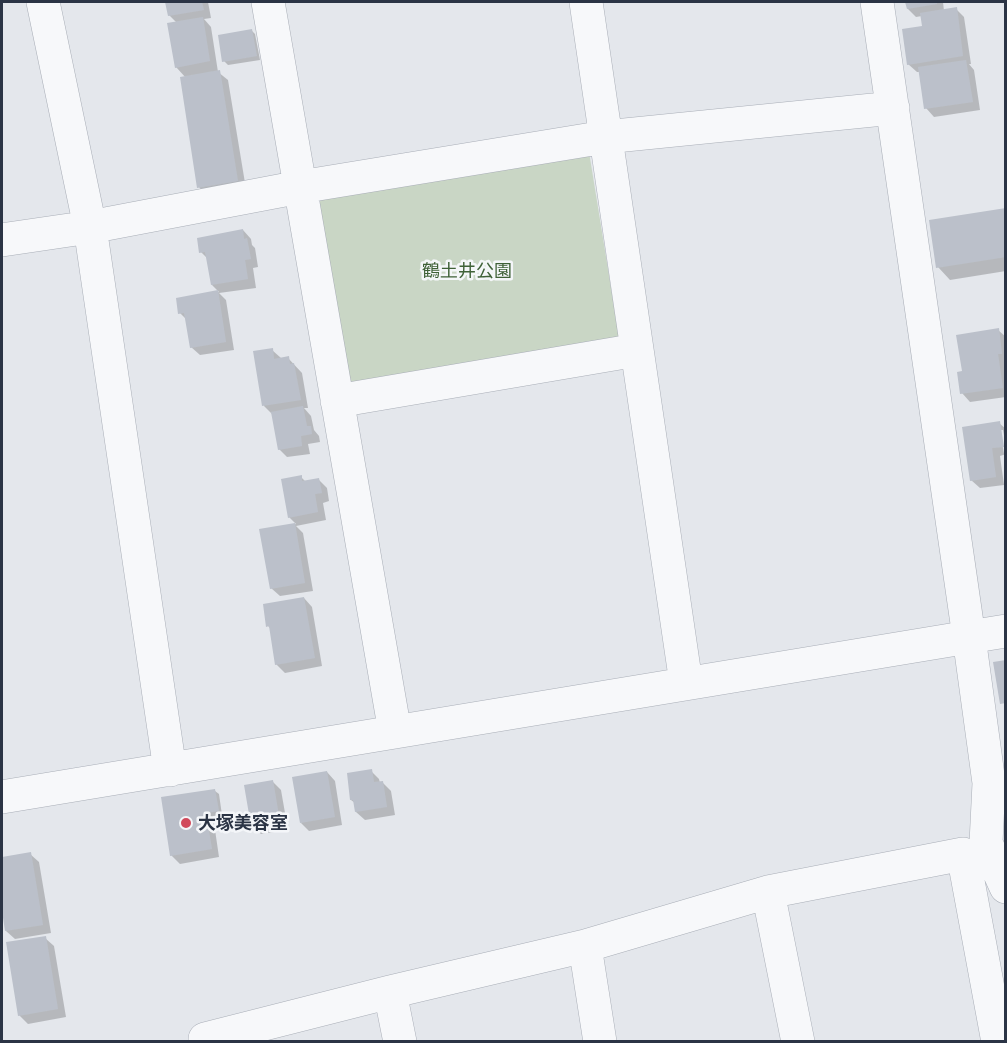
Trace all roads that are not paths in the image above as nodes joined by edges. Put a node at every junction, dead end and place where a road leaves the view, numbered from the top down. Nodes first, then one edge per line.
1 (43, 2) edge
2 (268, 2) edge
3 (585, 2) edge
4 (877, 2) edge
5 (893, 108) junction
6 (605, 136) junction
7 (300, 187) junction
8 (90, 227) junction
9 (2, 240) edge
10 (637, 350) junction
11 (337, 401) junction
12 (1005, 631) edge
13 (969, 637) junction
14 (686, 683) junction
15 (993, 720) edge
16 (394, 732) junction
17 (170, 770) junction
18 (2, 797) edge
19 (975, 848) junction
20 (1005, 887) edge
21 (768, 892) junction
22 (585, 946) junction
23 (390, 992) junction
24 (198, 1040) edge
25 (400, 1041) edge
26 (600, 1041) edge
27 (798, 1041) edge
28 (998, 1041) edge

1 - 8 street
2 - 7 street
3 - 6 street
4 - 5 street
5 - 6 street
5 - 13 street
6 - 7 street
6 - 10 street
7 - 8 street
7 - 11 street
8 - 9 street
8 - 17 street
10 - 11 street
10 - 14 street
11 - 16 street
12 - 13 street
13 - 14 street
13 - 15 street
14 - 16 street
15 - 19 street
16 - 17 street
17 - 18 street
19 - 20 street
19 - 21 street
19 - 28 street
21 - 22 street
21 - 27 street
22 - 23 street
22 - 26 street
23 - 24 street
23 - 25 street

